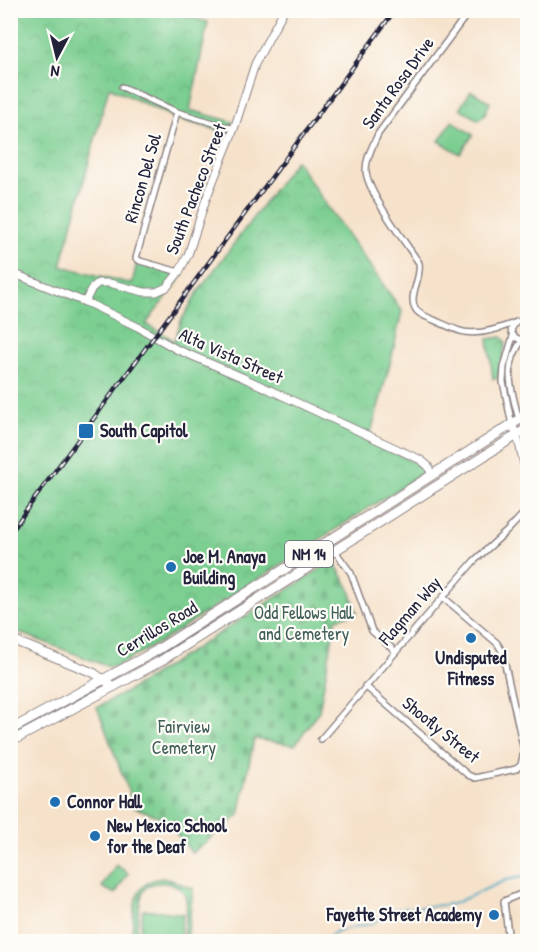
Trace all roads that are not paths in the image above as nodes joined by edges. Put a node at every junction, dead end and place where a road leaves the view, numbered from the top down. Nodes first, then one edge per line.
1 (284, 10) edge
2 (470, 10) edge
3 (122, 87) dead end
4 (177, 112) junction
5 (234, 129) junction
6 (10, 272) edge
7 (178, 272) junction
8 (528, 284) edge
9 (85, 302) junction
10 (525, 314) junction
11 (516, 322) junction
12 (527, 324) edge
13 (501, 328) junction
14 (512, 334) junction
15 (526, 337) edge
16 (520, 420) edge
17 (528, 428) edge
18 (517, 435) junction
19 (432, 476) junction
20 (528, 481) edge
21 (528, 509) edge
22 (321, 546) junction
23 (334, 550) junction
24 (443, 597) junction
25 (10, 639) edge
26 (395, 651) junction
27 (104, 679) junction
28 (365, 686) junction
29 (114, 687) junction
30 (10, 730) edge
31 (321, 739) dead end
32 (10, 742) edge
33 (528, 891) edge
34 (509, 942) edge

1 - 5 street, South Pacheco Street
2 - 13 street, Santa Rosa Drive
3 - 4 street
4 - 5 street
4 - 7 street, Rincon Del Sol
5 - 7 street, South Pacheco Street
6 - 9 street, Alta Vista Street
7 - 9 street, South Pacheco Street
8 - 10 street
9 - 19 street, Alta Vista Street
10 - 11 street
10 - 12 street
11 - 12 street
11 - 13 street
11 - 14 street
13 - 14 street
14 - 15 street
14 - 16 street
15 - 16 street
16 - 18 street
16 - 19 main road, Cerrillos Road / NM 14
17 - 18 main road, Cerrillos Road / NM 14
18 - 20 street
18 - 23 main road, Cerrillos Road / NM 14
19 - 22 main road, Cerrillos Road / NM 14
21 - 24 street, Flagman Way
22 - 23 street
22 - 27 main road, Cerrillos Road / NM 14
23 - 26 street
23 - 29 main road, Cerrillos Road / NM 14
24 - 26 street, Flagman Way
24 - 28 street, Shoofly Street
25 - 27 main road
26 - 28 street, Flagman Way
27 - 29 main road
27 - 30 main road, Cerrillos Road / NM 14
28 - 31 street, Flagman Way
29 - 32 main road, Cerrillos Road / NM 14
33 - 34 street

